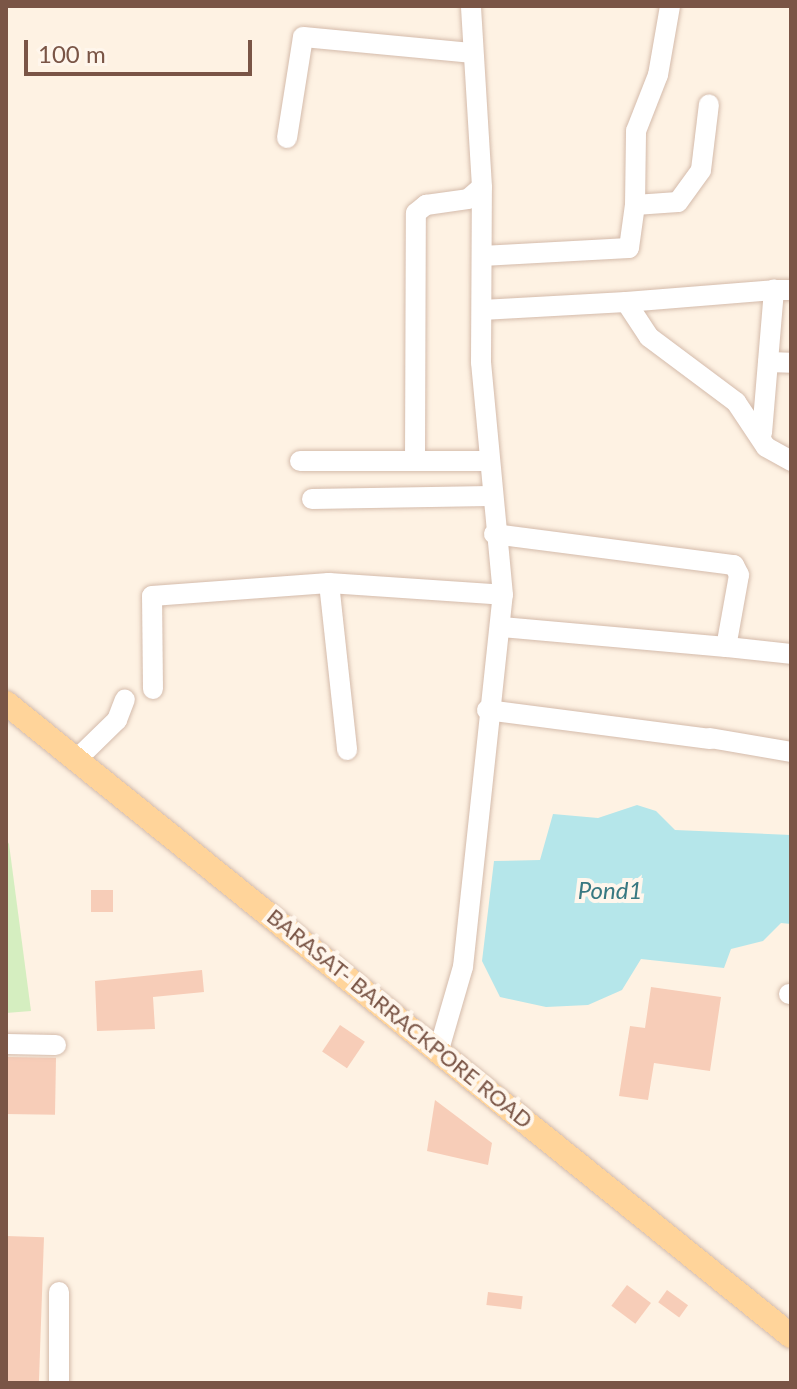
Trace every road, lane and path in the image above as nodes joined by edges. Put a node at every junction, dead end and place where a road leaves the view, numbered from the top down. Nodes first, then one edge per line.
1 (471, 6) edge
2 (670, 6) edge
3 (471, 53) junction
4 (709, 104) dead end
5 (287, 138) dead end
6 (482, 187) junction
7 (635, 205) junction
8 (482, 256) junction
9 (783, 290) edge
10 (626, 302) junction
11 (482, 310) junction
12 (782, 329) edge
13 (768, 362) junction
14 (791, 363) edge
15 (762, 433) junction
16 (415, 460) junction
17 (300, 461) dead end
18 (487, 461) junction
19 (791, 461) edge
20 (490, 496) junction
21 (312, 499) dead end
22 (494, 534) junction
23 (329, 583) junction
24 (503, 595) junction
25 (502, 627) junction
26 (727, 647) junction
27 (791, 654) edge
28 (153, 689) dead end
29 (125, 699) dead end
30 (6, 703) edge
31 (487, 710) junction
32 (347, 750) dead end
33 (791, 752) edge
34 (77, 759) junction
35 (6, 1044) edge
36 (56, 1045) dead end
37 (440, 1046) junction
38 (59, 1292) dead end
39 (791, 1336) edge
40 (59, 1383) edge

1 - 3 street
2 - 7 street
3 - 5 street
3 - 6 street
4 - 7 street
6 - 8 street
6 - 16 street
7 - 8 street
8 - 11 street
9 - 10 street
9 - 12 street
10 - 11 street
10 - 15 street
11 - 18 street
12 - 13 street
13 - 14 street
13 - 15 street
15 - 19 street
16 - 17 street
16 - 18 street
18 - 20 street
20 - 21 street
20 - 22 street
22 - 24 street
22 - 26 street
23 - 24 street
23 - 28 street
23 - 32 street
24 - 25 street
25 - 26 street
25 - 31 street
26 - 27 street
29 - 34 street
30 - 34 main road, BARASAT- BARRACKPORE ROAD
31 - 33 street
31 - 37 street
34 - 37 main road, BARASAT- BARRACKPORE ROAD
35 - 36 street
37 - 39 main road, BARASAT- BARRACKPORE ROAD
38 - 40 street

